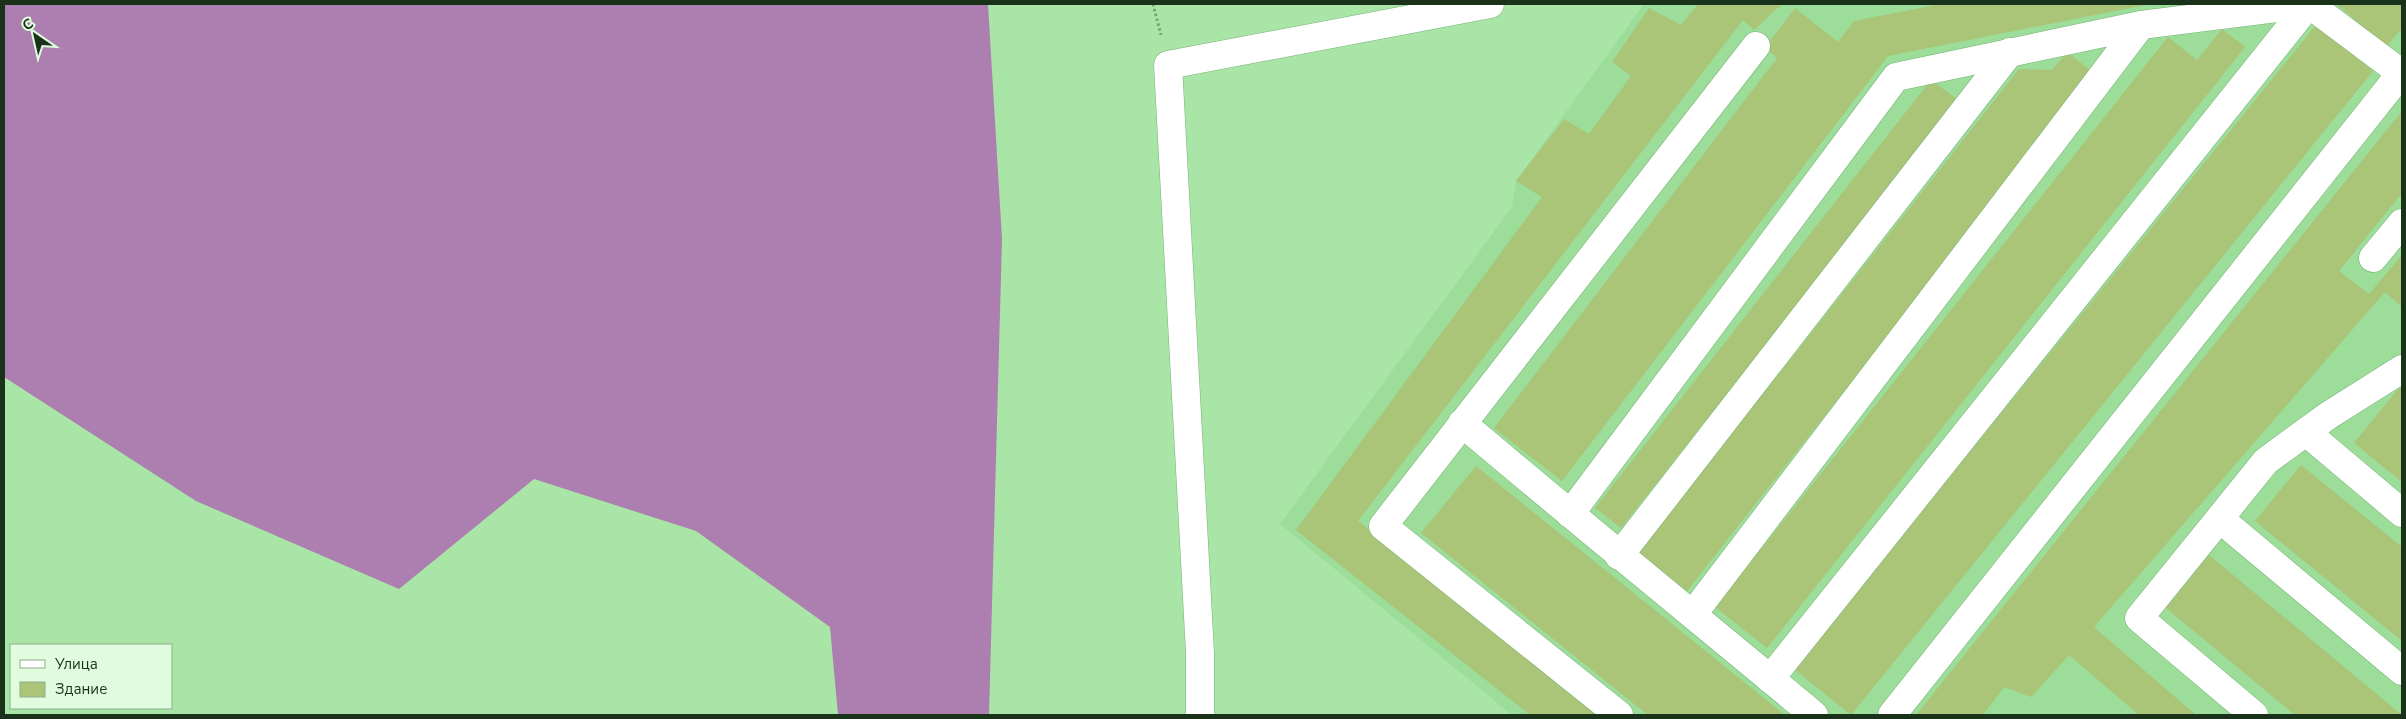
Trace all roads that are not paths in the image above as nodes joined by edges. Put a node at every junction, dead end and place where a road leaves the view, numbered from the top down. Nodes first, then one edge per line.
1 (1490, 4) edge
2 (2309, 4) edge
3 (2141, 25) junction
4 (1756, 46) dead end
5 (2010, 52) junction
6 (2402, 72) edge
7 (2402, 223) edge
8 (2373, 258) dead end
9 (2402, 369) edge
10 (1462, 424) junction
11 (2306, 432) junction
12 (2402, 513) edge
13 (1570, 514) junction
14 (2220, 519) junction
15 (1619, 556) junction
16 (1693, 614) junction
17 (2402, 671) edge
18 (1770, 679) junction
19 (1200, 715) edge
20 (1619, 715) edge
21 (1814, 715) edge
22 (1892, 715) edge
23 (2254, 715) edge

1 - 19 street
2 - 3 street
2 - 6 street
2 - 18 street
3 - 5 street
3 - 16 street
4 - 10 street
5 - 13 street
5 - 15 street
6 - 22 street
7 - 8 street
9 - 11 street
10 - 13 street
10 - 20 street
11 - 12 street
11 - 14 street
13 - 15 street
14 - 17 street
14 - 23 street
15 - 16 street
16 - 18 street
18 - 21 street

